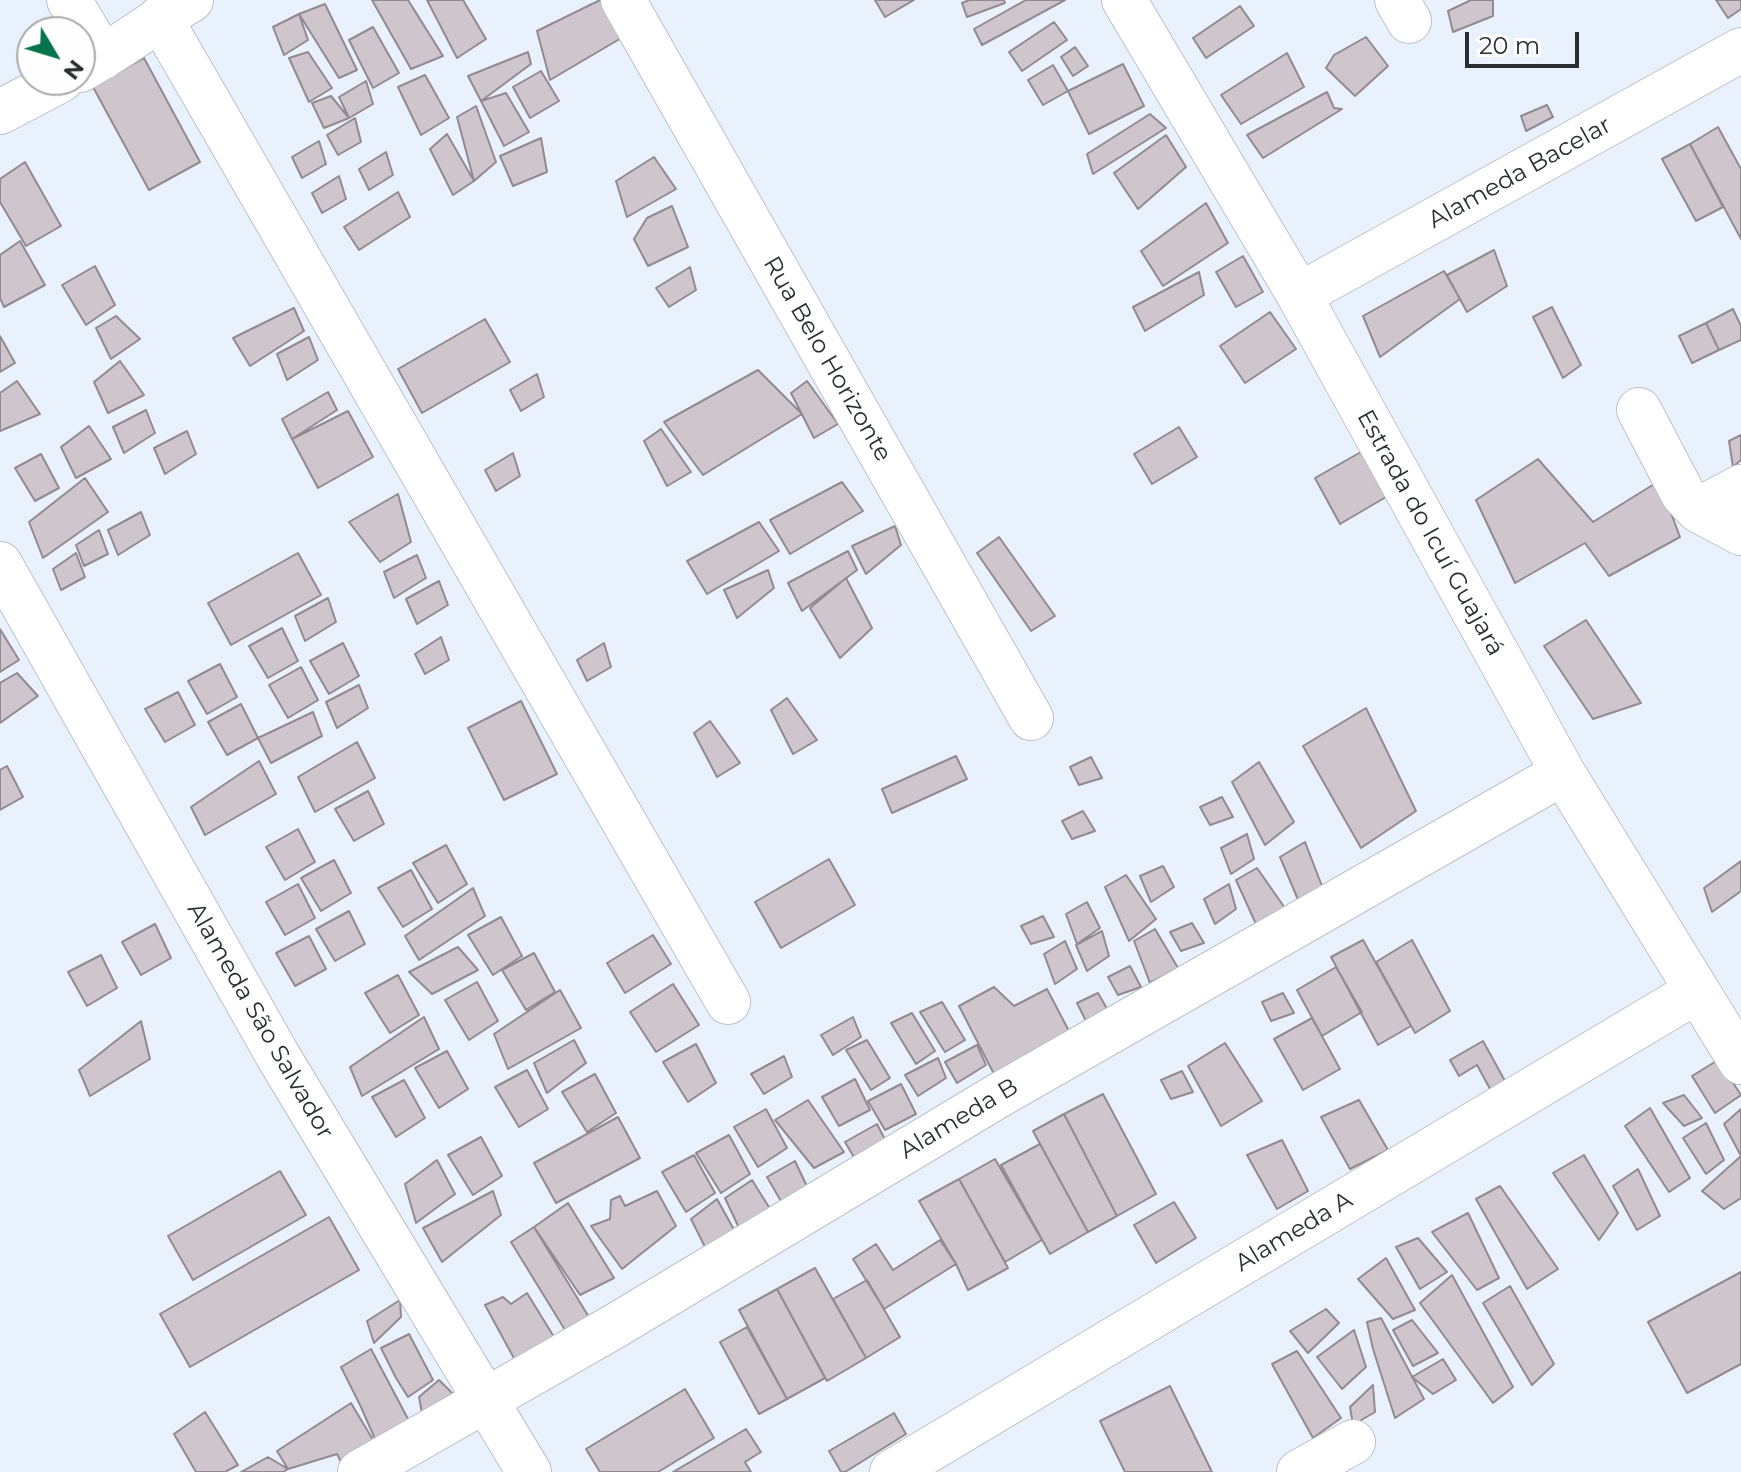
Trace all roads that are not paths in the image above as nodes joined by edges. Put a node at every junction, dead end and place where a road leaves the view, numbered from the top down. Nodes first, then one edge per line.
1 (623, 0) edge
2 (1124, 0) edge
3 (175, 9) edge
4 (1741, 50) edge
5 (96, 61) edge
6 (30, 96) edge
7 (0, 112) edge
8 (1299, 295) junction
9 (1639, 410) dead end
10 (1741, 487) edge
11 (1698, 510) junction
12 (1741, 533) edge
13 (0, 564) edge
14 (1031, 718) dead end
15 (1563, 773) junction
16 (1697, 991) junction
17 (728, 1002) dead end
18 (1741, 1062) edge
19 (485, 1399) junction
20 (1353, 1442) dead end
21 (360, 1472) edge
22 (529, 1472) edge
23 (892, 1472) edge
24 (1299, 1472) edge

1 - 14 street, Rua Belo Horizonte
2 - 8 street, Estrada do Icuí Guajará
3 - 5 street
3 - 17 street
4 - 8 street, Alameda Bacelar
6 - 7 street
8 - 15 street, Estrada do Icuí Guajará
9 - 11 street
10 - 11 street
11 - 12 street
13 - 19 street, Alameda São Salvador
15 - 16 street, Estrada do Icuí Guajará
15 - 19 street, Alameda B
16 - 18 street, Estrada do Icuí Guajará
16 - 23 street, Alameda A
19 - 21 street, Alameda B
19 - 22 street, Alameda São Salvador
20 - 24 street

